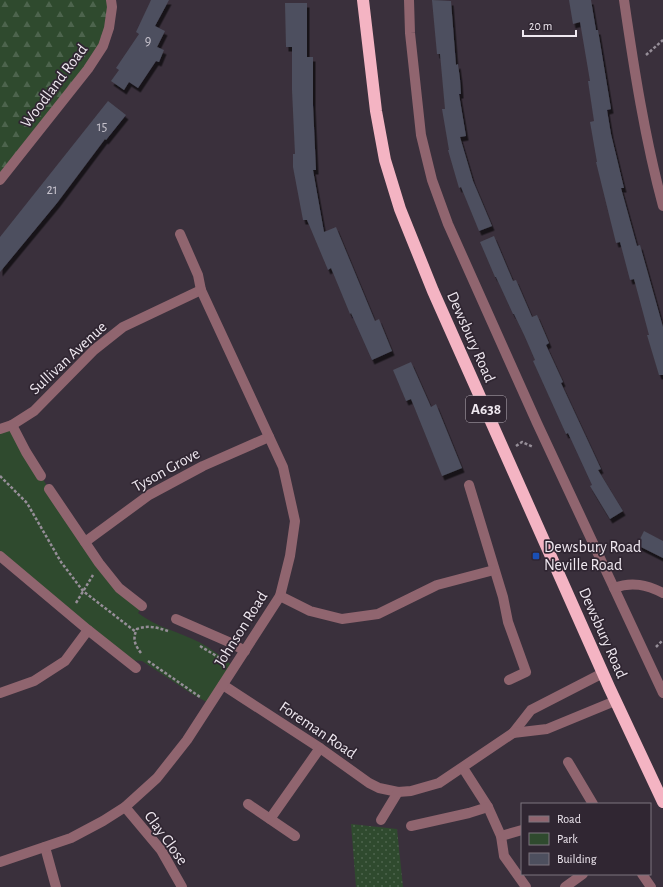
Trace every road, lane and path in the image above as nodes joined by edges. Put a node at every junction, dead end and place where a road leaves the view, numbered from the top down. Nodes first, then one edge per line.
1 (111, 0) edge
2 (364, 0) edge
3 (409, 0) edge
4 (624, 0) edge
5 (663, 40) edge
6 (633, 65) junction
7 (0, 180) edge
8 (663, 206) edge
9 (180, 234) dead end
10 (200, 290) junction
11 (12, 425) junction
12 (0, 429) edge
13 (269, 437) junction
14 (548, 447) junction
15 (505, 452) junction
16 (0, 476) edge
17 (41, 476) dead end
18 (469, 485) dead end
19 (49, 489) dead end
20 (85, 542) junction
21 (0, 556) edge
22 (99, 563) junction
23 (494, 570) junction
24 (614, 588) junction
25 (83, 591) junction
26 (663, 593) edge
27 (280, 596) junction
28 (142, 606) dead end
29 (66, 611) junction
30 (176, 619) dead end
31 (88, 630) junction
32 (136, 632) junction
33 (173, 634) dead end
34 (197, 644) dead end
35 (245, 651) junction
36 (143, 655) dead end
37 (145, 659) dead end
38 (234, 667) junction
39 (136, 668) dead end
40 (603, 673) junction
41 (509, 680) dead end
42 (223, 685) junction
43 (0, 693) edge
44 (663, 693) edge
45 (615, 701) junction
46 (210, 704) junction
47 (513, 733) junction
48 (320, 748) junction
49 (568, 762) dead end
50 (463, 768) junction
51 (398, 792) junction
52 (663, 802) edge
53 (592, 803) edge
54 (248, 804) dead end
55 (125, 807) junction
56 (488, 807) junction
57 (270, 819) junction
58 (381, 820) dead end
59 (411, 826) dead end
60 (521, 830) edge
61 (295, 836) dead end
62 (501, 836) junction
63 (45, 847) junction
64 (0, 862) edge
65 (582, 875) edge
66 (56, 887) edge
67 (182, 887) edge
68 (526, 887) edge
69 (565, 887) edge

1 - 7 street, Woodland Road
2 - 15 highway, Dewsbury Road / A638
3 - 14 street, Dewsbury Road
4 - 6 street
5 - 6 path
6 - 8 street
9 - 10 street, Johnson Road
10 - 11 street, Sullivan Avenue
10 - 13 street, Johnson Road
11 - 12 street, Sullivan Avenue
11 - 17 street
13 - 20 street, Tyson Grove
13 - 27 street, Johnson Road
14 - 15 path
14 - 24 street, Dewsbury Road
15 - 40 highway, Dewsbury Road / A638
16 - 25 path
18 - 23 street
19 - 20 street
20 - 22 street
21 - 29 street
22 - 25 path
22 - 28 street
23 - 27 street
23 - 41 street
24 - 26 street
24 - 44 street, Dewsbury Road
25 - 29 path
25 - 32 path
27 - 35 street, Johnson Road
29 - 31 street
30 - 35 street
31 - 39 street
31 - 43 street
32 - 33 path
32 - 36 path
34 - 38 path
35 - 38 street, Johnson Road
37 - 46 path
38 - 42 street, Johnson Road
40 - 45 highway, Dewsbury Road / A638
40 - 47 street, Foreman Road
42 - 46 street, Johnson Road
42 - 48 street, Foreman Road
45 - 47 street, Foreman Road
45 - 52 highway, Dewsbury Road / A638
46 - 55 street, Johnson Road
47 - 50 street, Foreman Road
48 - 51 street, Foreman Road
48 - 57 street
49 - 53 street
50 - 51 street, Foreman Road
50 - 56 street
51 - 58 street
54 - 57 street
55 - 63 street, Johnson Road
55 - 67 street, Clay Close
56 - 59 street
56 - 62 street
57 - 61 street
60 - 62 street
62 - 68 street
63 - 64 street, Johnson Road
63 - 66 street
65 - 69 street

